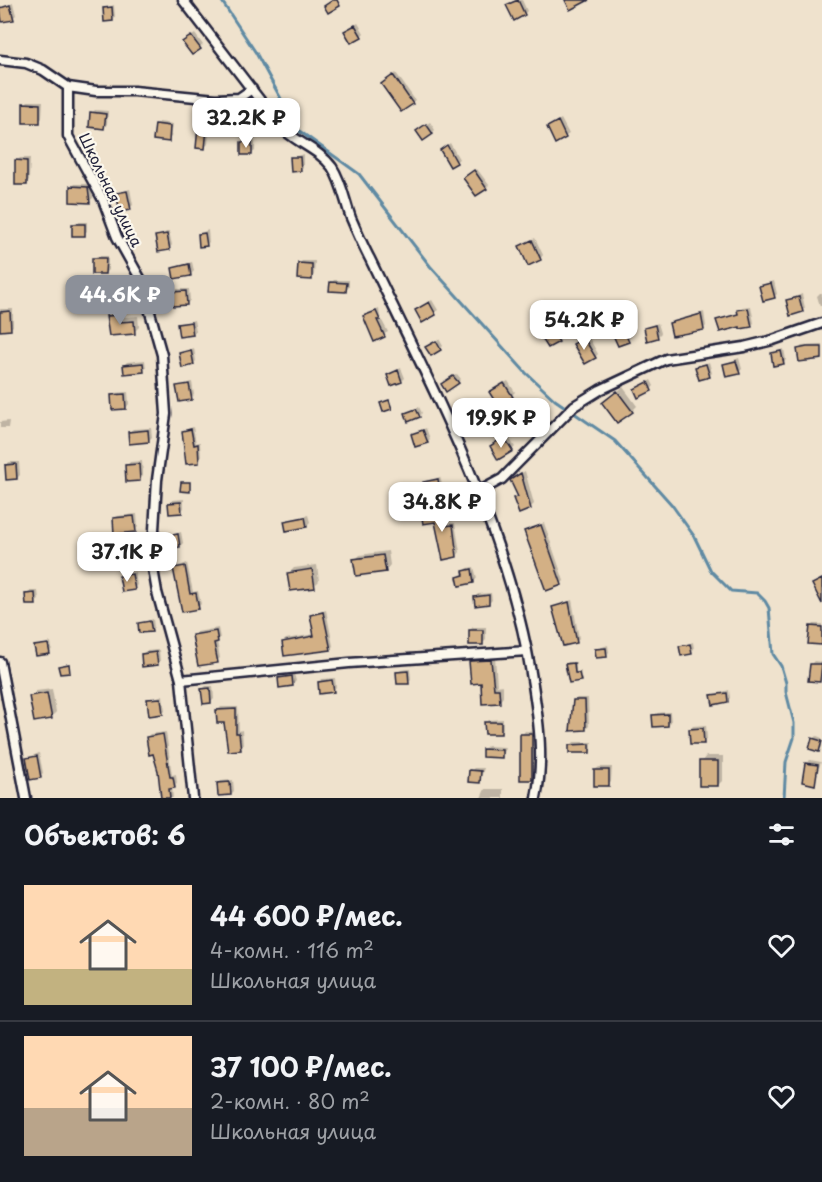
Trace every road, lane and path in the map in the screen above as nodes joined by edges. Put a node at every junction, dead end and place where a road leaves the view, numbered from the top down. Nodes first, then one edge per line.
1 (183, 0) edge
2 (0, 60) edge
3 (68, 87) junction
4 (252, 89) junction
5 (822, 322) edge
6 (478, 492) junction
7 (527, 651) junction
8 (0, 662) edge
9 (181, 680) junction
10 (26, 798) edge
11 (193, 798) edge
12 (536, 798) edge

1 - 4 street
2 - 3 street
3 - 4 street
3 - 9 street, Школьная улица
4 - 6 street
5 - 6 street
6 - 7 street
7 - 9 street
7 - 12 street
8 - 10 street
9 - 11 street, Школьная улица

